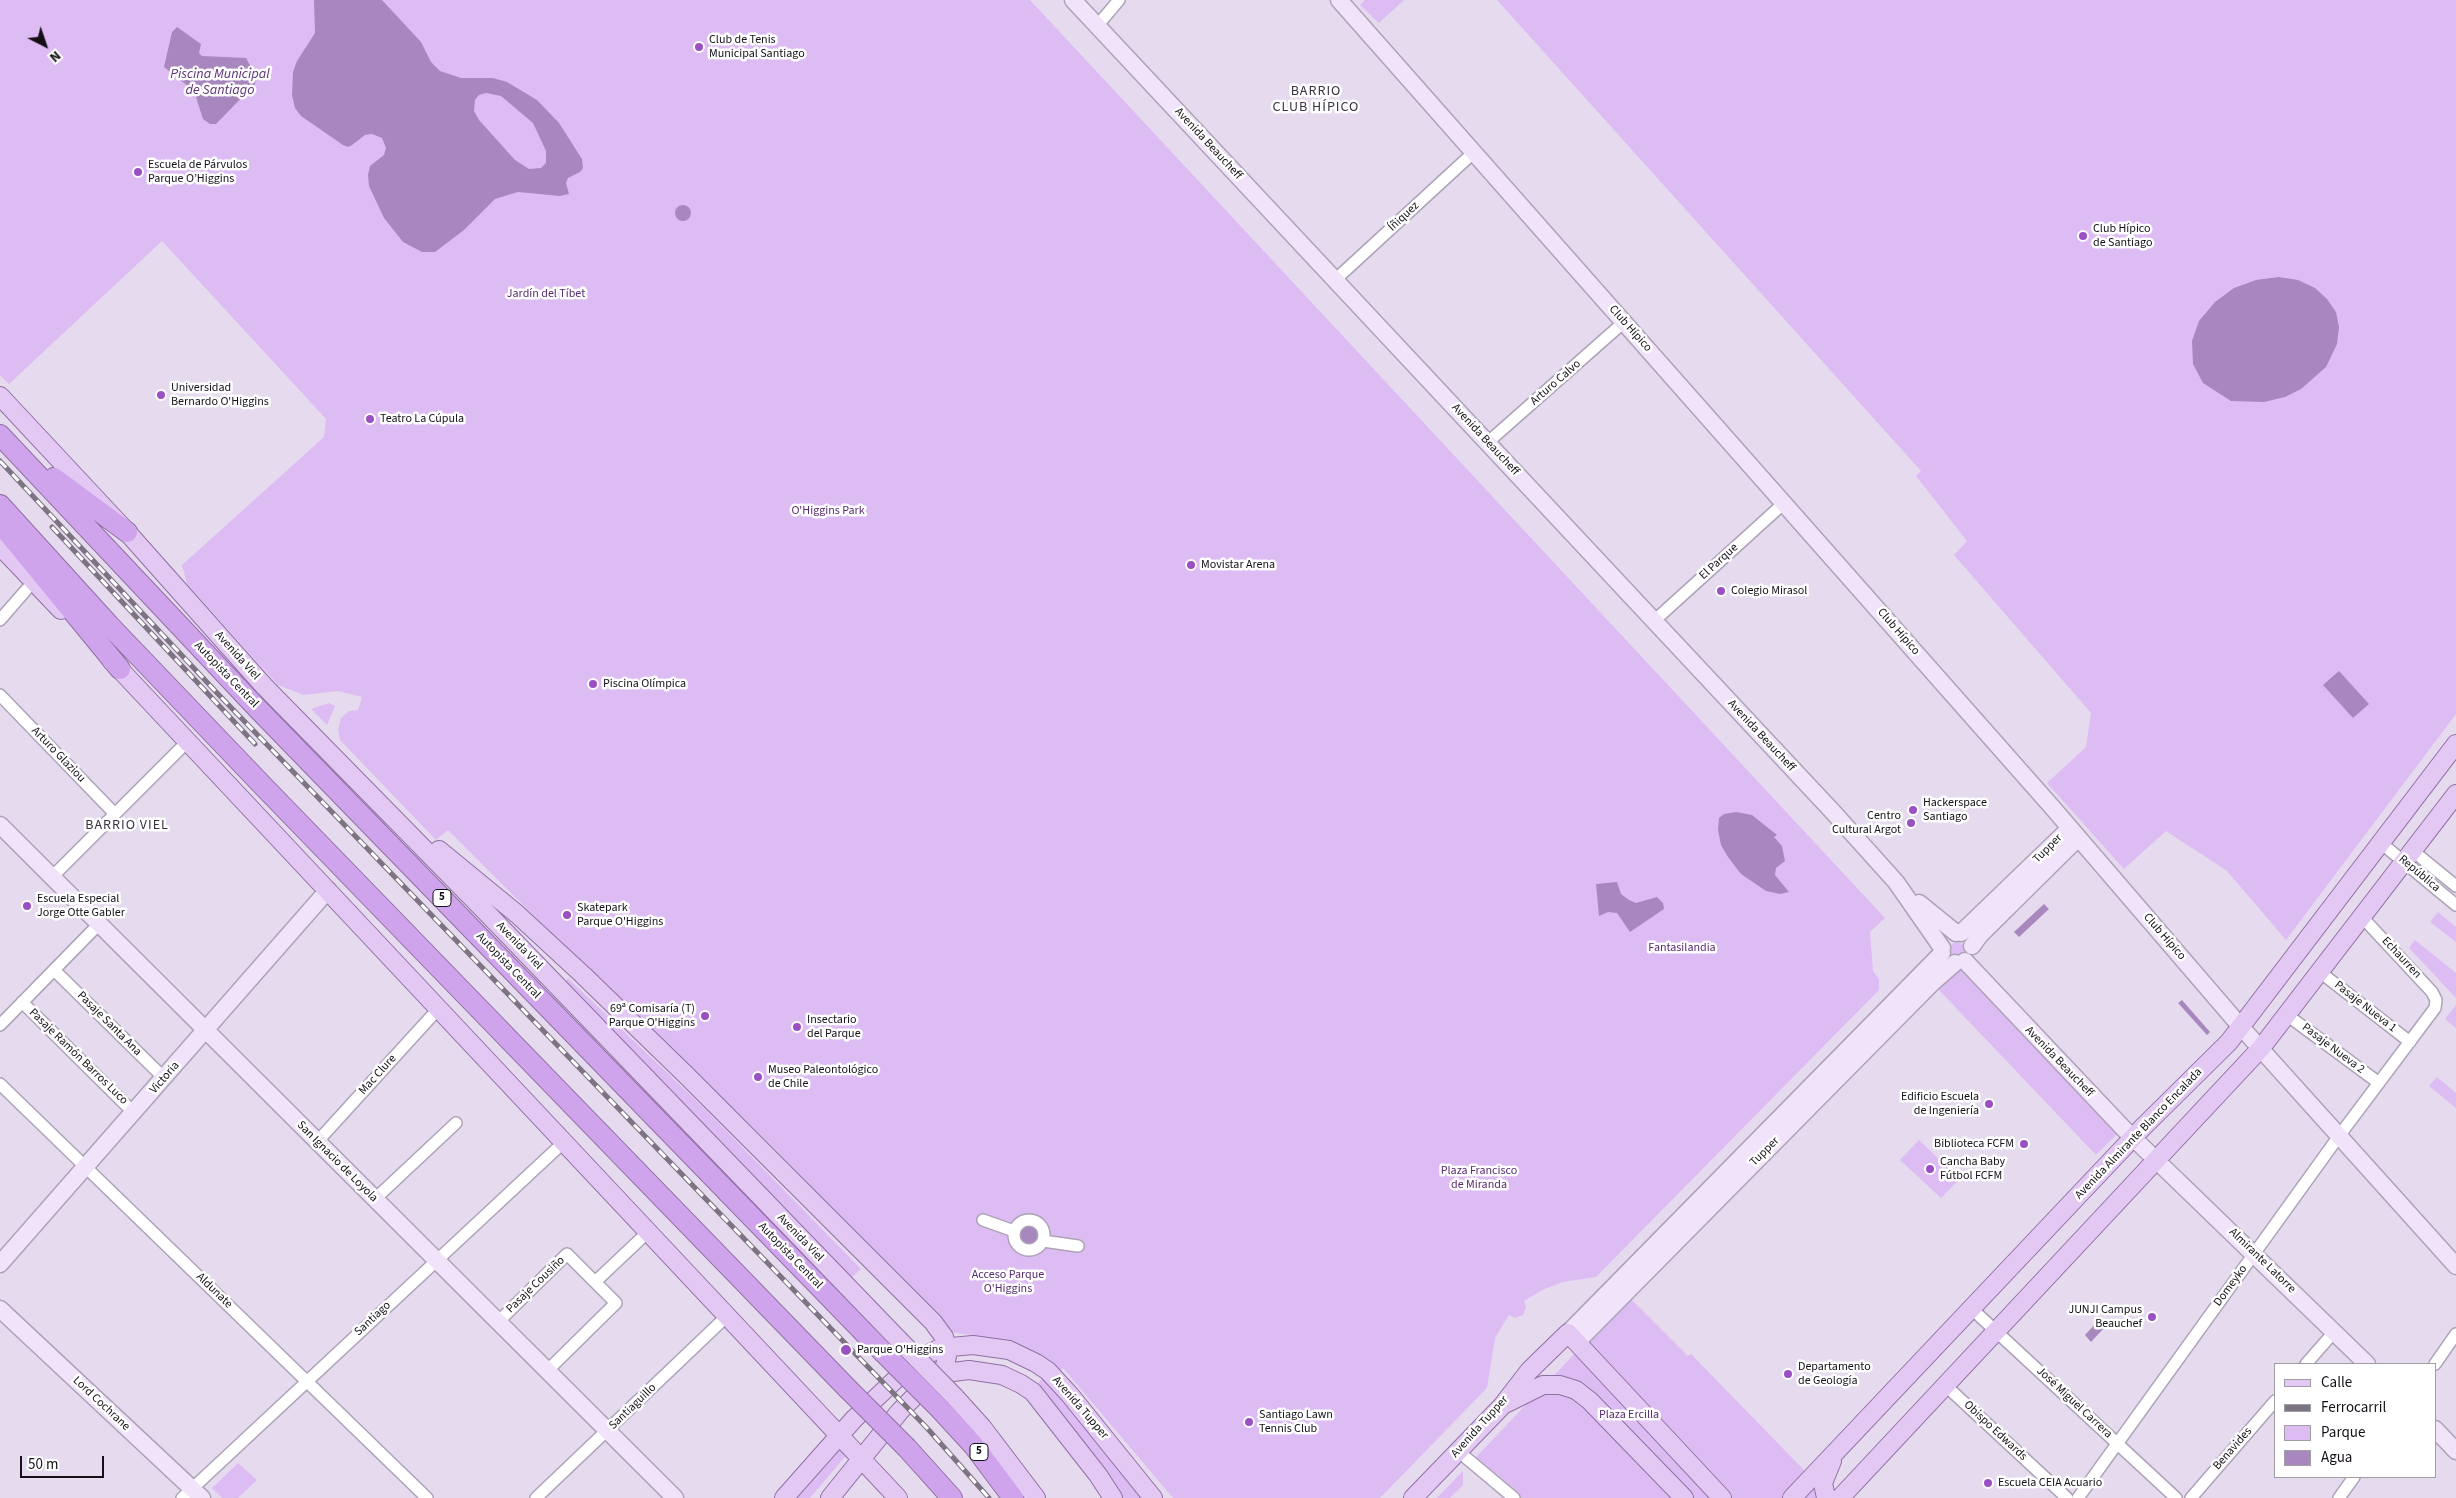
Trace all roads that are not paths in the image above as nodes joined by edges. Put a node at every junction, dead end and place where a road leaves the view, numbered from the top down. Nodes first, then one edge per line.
1 (1073, 0) edge
2 (1119, 0) edge
3 (1339, 0) edge
4 (1097, 26) junction
5 (1473, 153) junction
6 (1335, 280) junction
7 (1624, 322) junction
8 (0, 396) edge
9 (2, 437) edge
10 (1487, 442) junction
11 (1784, 503) junction
12 (0, 505) edge
13 (0, 523) edge
14 (127, 532) junction
15 (0, 546) edge
16 (33, 582) junction
17 (0, 620) edge
18 (1654, 621) junction
19 (120, 669) junction
20 (0, 696) edge
21 (187, 742) junction
22 (2456, 744) edge
23 (2456, 794) edge
24 (115, 814) junction
25 (390, 815) junction
26 (0, 825) edge
27 (2074, 833) junction
28 (2381, 843) junction
29 (2408, 857) junction
30 (52, 877) junction
31 (1896, 882) junction
32 (2456, 886) edge
33 (328, 890) junction
34 (2456, 905) edge
35 (2362, 917) junction
36 (99, 924) junction
37 (1963, 937) junction
38 (1951, 956) junction
39 (54, 970) junction
40 (2320, 972) junction
41 (2436, 1000) joint
42 (22, 1002) junction
43 (439, 1008) junction
44 (2287, 1015) junction
45 (0, 1025) edge
46 (2241, 1027) junction
47 (206, 1031) junction
48 (2410, 1042) junction
49 (2261, 1048) junction
50 (164, 1078) junction
51 (2378, 1083) junction
52 (0, 1084) edge
53 (134, 1113) junction
54 (456, 1123) dead end
55 (2339, 1136) junction
56 (2133, 1137) junction
57 (565, 1141) junction
58 (317, 1142) junction
59 (2157, 1158) junction
60 (86, 1167) junction
61 (375, 1199) junction
62 (983, 1220) dead end
63 (649, 1231) junction
64 (1014, 1231) junction
65 (1043, 1241) junction
66 (1078, 1246) dead end
67 (2254, 1254) junction
68 (435, 1260) junction
69 (0, 1264) edge
70 (2456, 1266) edge
71 (595, 1282) junction
72 (1972, 1309) junction
73 (0, 1310) edge
74 (728, 1315) junction
75 (498, 1322) junction
76 (1995, 1330) junction
77 (2334, 1332) junction
78 (2456, 1334) edge
79 (1572, 1338) junction
80 (948, 1347) junction
81 (2307, 1363) edge
82 (2366, 1363) edge
83 (2436, 1363) edge
84 (547, 1371) junction
85 (938, 1377) junction
86 (307, 1381) junction
87 (1945, 1385) junction
88 (2274, 1402) edge
89 (947, 1403) junction
90 (1502, 1406) junction
91 (2436, 1431) edge
92 (608, 1432) junction
93 (840, 1434) junction
94 (2117, 1443) junction
95 (1839, 1447) junction
96 (1458, 1451) junction
97 (2456, 1451) edge
98 (862, 1459) junction
99 (2353, 1478) edge
100 (192, 1495) edge
101 (427, 1498) edge
102 (536, 1498) edge
103 (674, 1498) edge
104 (784, 1498) edge
105 (830, 1498) edge
106 (898, 1498) edge
107 (952, 1498) edge
108 (1013, 1498) edge
109 (1036, 1498) edge
110 (1113, 1498) edge
111 (1153, 1498) edge
112 (1414, 1498) edge
113 (1514, 1498) edge
114 (1684, 1498) edge
115 (1722, 1498) edge
116 (1792, 1498) edge
117 (1826, 1498) edge
118 (1840, 1498) edge
119 (2067, 1498) edge
120 (2078, 1498) edge
121 (2176, 1498) edge
122 (2191, 1498) edge
123 (2339, 1498) edge

1 - 4 main road, Avenida Beaucheff
2 - 4 street
3 - 5 main road, Club Hípico
4 - 6 main road, Avenida Beaucheff
5 - 6 street, Íñiquez
5 - 7 main road, Club Hípico
6 - 10 main road, Avenida Beaucheff
7 - 10 street, Arturo Calvo
7 - 11 main road, Club Hípico
8 - 14 main road, Avenida Viel
9 - 14 highway
9 - 89 highway, Autopista Central / 5, bridge
10 - 18 main road, Avenida Beaucheff
11 - 18 street, El Parque
11 - 27 main road, Club Hípico
12 - 107 highway, bridge
13 - 19 highway
14 - 25 main road, Avenida Viel
15 - 16 main road
16 - 17 street
16 - 19 main road
18 - 31 main road, Avenida Beaucheff
19 - 21 main road
20 - 24 street, Arturo Glaziou
21 - 24 street
21 - 33 main road
22 - 28 main road, Avenida Almirante Blanco Encalada
23 - 29 main road
24 - 30 street
25 - 80 main road
25 - 89 main road, Avenida Viel, bridge
26 - 30 main road, San Ignacio de Loyola
27 - 37 main road, Tupper
27 - 46 main road, Club Hípico
28 - 29 street, República
28 - 46 main road, Avenida Almirante Blanco Encalada
29 - 32 street, República
29 - 34 street, República
29 - 35 main road
30 - 36 main road, San Ignacio de Loyola
31 - 37 main road, Avenida Beaucheff
31 - 38 main road, Avenida Beaucheff
33 - 43 main road
33 - 47 main road, Victoria
35 - 40 main road
35 - 41 street, Echaurren
36 - 39 street
36 - 47 main road, San Ignacio de Loyola
37 - 38 main road, Tupper
37 - 38 main road
38 - 56 main road, Avenida Beaucheff
38 - 79 main road, Tupper
39 - 42 street
39 - 50 street, Pasaje Santa Ana
40 - 44 main road
40 - 48 street, Pasaje Nueva 1
41 - 48 street, Domeyko
42 - 45 street
42 - 53 street, Pasaje Ramón Barros Luco
43 - 57 main road
43 - 58 street, Mac Clure
44 - 49 main road
44 - 51 street, Pasaje Nueva 2
46 - 49 main road, Club Hípico
46 - 56 main road, Avenida Almirante Blanco Encalada
47 - 50 main road, Victoria
47 - 58 main road, San Ignacio de Loyola
48 - 51 street, Domeyko
49 - 55 main road, Club Hípico
49 - 59 main road
50 - 53 main road, Victoria
51 - 55 street, Domeyko
52 - 60 street, Aldunate
53 - 60 main road, Victoria
54 - 61 street
55 - 67 street, Domeyko
55 - 70 main road, Club Hípico
56 - 59 main road, Avenida Beaucheff
56 - 72 main road, Avenida Almirante Blanco Encalada
57 - 63 main road
57 - 68 street, Santiago
58 - 61 main road, San Ignacio de Loyola
59 - 67 main road, Almirante Latorre
59 - 76 main road
60 - 69 main road, Victoria
60 - 86 street, Aldunate
61 - 68 main road, San Ignacio de Loyola
62 - 64 street
63 - 71 street
63 - 74 main road
64 - 65 street
64 - 65 street
65 - 66 street
67 - 77 main road, Almirante Latorre
67 - 94 street, Domeyko
68 - 75 main road, San Ignacio de Loyola
68 - 86 street, Santiago
71 - 75 street, Pasaje Cousiño
71 - 84 street, Pasaje Cousiño
72 - 76 street, José Miguel Carrera
72 - 95 main road, Avenida Almirante Blanco Encalada
73 - 100 main road, Lord Cochrane
74 - 92 street, Santiaguillo
74 - 93 main road
75 - 84 main road, San Ignacio de Loyola
76 - 87 main road
76 - 94 street, José Miguel Carrera
77 - 81 street
77 - 82 main road, Almirante Latorre
78 - 83 street
79 - 90 main road, Avenida Tupper
79 - 115 main road
80 - 85 main road
80 - 93 main road, Avenida Tupper
80 - 111 main road, Avenida Tupper
84 - 92 main road, San Ignacio de Loyola
85 - 98 main road
85 - 110 main road, Avenida Tupper
86 - 100 street, Santiago
86 - 101 street, Aldunate
87 - 118 main road
87 - 119 street, Obispo Edwards
88 - 122 street, Benavides
89 - 108 highway, Autopista Central / 5
89 - 109 main road, Avenida Viel
90 - 96 main road, Avenida Tupper
90 - 114 main road
91 - 97 main road
92 - 102 street, Santiaguillo
92 - 103 main road, San Ignacio de Loyola
93 - 98 main road
93 - 104 main road, Avenida Tupper
94 - 120 street, Domeyko
94 - 121 street, José Miguel Carrera
95 - 116 main road, Avenida Almirante Blanco Encalada
95 - 117 main road
96 - 112 main road, Avenida Tupper
96 - 113 street
98 - 105 main road
98 - 106 main road
99 - 123 street

